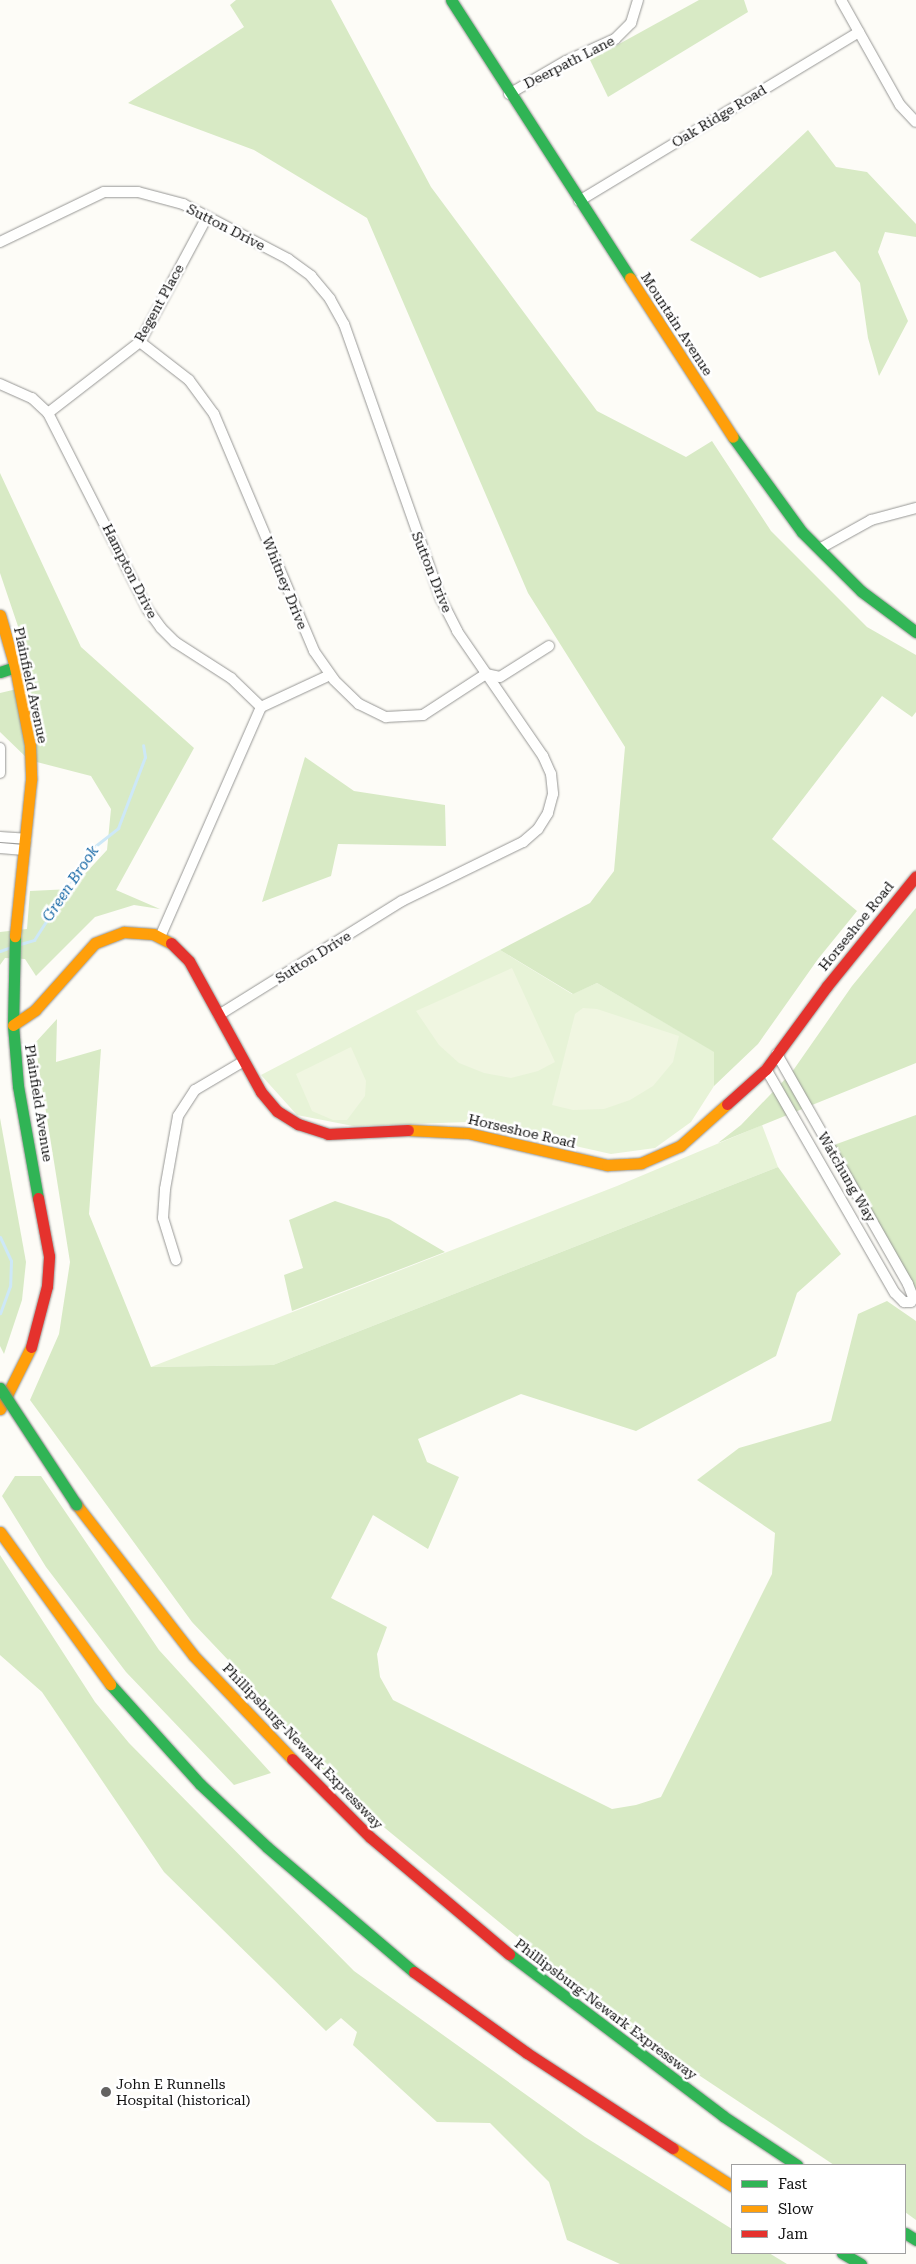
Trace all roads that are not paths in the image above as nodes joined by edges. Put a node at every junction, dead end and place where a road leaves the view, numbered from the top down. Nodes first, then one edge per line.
1 (451, 0) edge
2 (638, 0) edge
3 (841, 0) edge
4 (859, 32) junction
5 (509, 94) junction
6 (916, 122) edge
7 (579, 201) junction
8 (207, 216) junction
9 (0, 242) edge
10 (140, 342) junction
11 (0, 384) edge
12 (48, 413) junction
13 (916, 508) edge
14 (819, 549) junction
15 (0, 615) edge
16 (916, 632) edge
17 (549, 646) dead end
18 (15, 667) junction
19 (0, 672) edge
20 (486, 674) junction
21 (330, 675) junction
22 (261, 707) junction
23 (0, 748) edge
24 (0, 773) edge
25 (0, 837) edge
26 (25, 845) junction
27 (0, 848) edge
28 (916, 876) edge
29 (160, 937) junction
30 (219, 1015) junction
31 (13, 1026) junction
32 (777, 1054) junction
33 (244, 1061) junction
34 (766, 1069) junction
35 (176, 1260) dead end
36 (914, 1306) edge
37 (0, 1388) edge
38 (0, 1409) edge
39 (0, 1532) edge
40 (795, 2164) edge
41 (731, 2185) edge
42 (844, 2254) edge
43 (861, 2264) edge

1 - 5 main road, Mountain Avenue
2 - 5 street, Deerpath Lane
3 - 4 street
4 - 6 street
4 - 7 street, Oak Ridge Road
5 - 7 main road, Mountain Avenue
7 - 14 main road, Mountain Avenue
8 - 9 street, Sutton Drive
8 - 10 street, Regent Place
8 - 20 street, Sutton Drive
10 - 12 street, Regent Place
10 - 21 street, Whitney Drive
11 - 12 street, Hampton Drive
12 - 22 street, Hampton Drive
13 - 14 street
14 - 16 main road, Mountain Avenue
15 - 18 main road, Plainfield Avenue
17 - 20 street
18 - 19 main road
18 - 26 main road, Plainfield Avenue
20 - 21 street, Whitney Drive
20 - 30 street, Sutton Drive
21 - 22 street
22 - 29 street
23 - 24 street
25 - 26 street
26 - 27 street
26 - 31 main road, Plainfield Avenue
28 - 32 main road, Horseshoe Road
29 - 30 main road, Horseshoe Road
29 - 31 main road, Horseshoe Road
30 - 33 main road, Horseshoe Road
31 - 38 main road, Plainfield Avenue
32 - 34 main road, Horseshoe Road
32 - 36 street, Watchung Way
33 - 34 main road, Horseshoe Road
33 - 35 street
34 - 36 street, Watchung Way
37 - 40 main road, Phillipsburg-Newark Expressway, bridge
39 - 41 main road
42 - 43 main road

